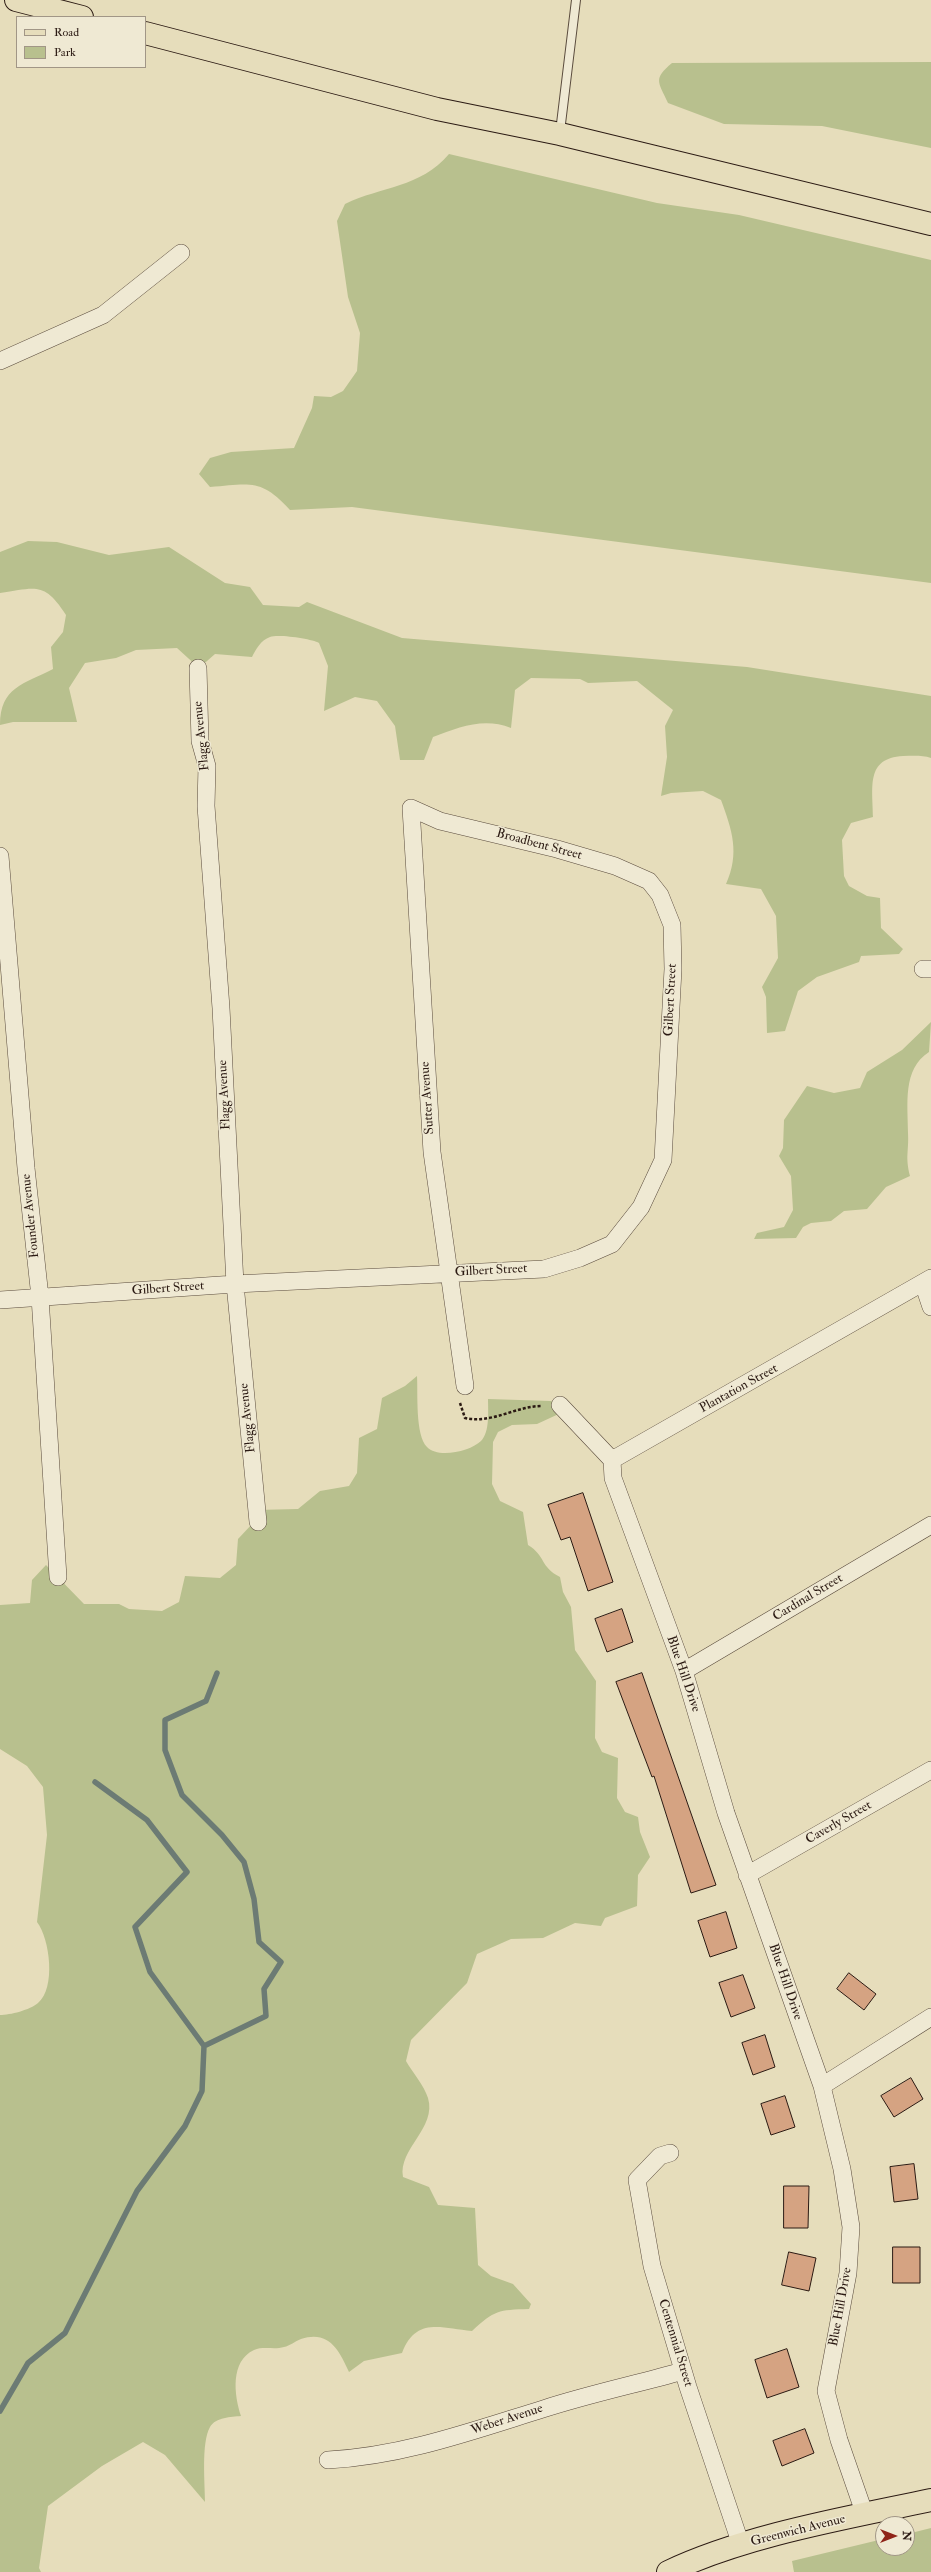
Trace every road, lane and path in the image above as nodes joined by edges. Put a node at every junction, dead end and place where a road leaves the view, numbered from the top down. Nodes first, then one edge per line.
1 (16, 0) edge
2 (576, 0) edge
3 (78, 16) edge
4 (146, 34) edge
5 (560, 134) junction
6 (931, 224) edge
7 (181, 253) dead end
8 (0, 360) edge
9 (198, 668) dead end
10 (411, 808) joint
11 (0, 856) edge
12 (660, 895) joint
13 (448, 1273) junction
14 (927, 1280) edge
15 (235, 1284) junction
16 (40, 1297) junction
17 (0, 1300) edge
18 (931, 1307) edge
19 (465, 1386) joint
20 (560, 1405) joint
21 (612, 1460) junction
22 (258, 1522) dead end
23 (931, 1525) edge
24 (58, 1577) dead end
25 (684, 1671) junction
26 (931, 1770) edge
27 (747, 1875) junction
28 (931, 2017) edge
29 (822, 2086) junction
30 (670, 2153) dead end
31 (683, 2371) junction
32 (328, 2460) dead end
33 (931, 2500) edge
34 (865, 2515) junction
35 (741, 2545) junction
36 (668, 2572) edge

1 - 3 main road
2 - 5 lane
4 - 5 main road
5 - 6 main road
7 - 8 street
9 - 15 street, Flagg Avenue
10 - 12 street, Broadbent Street
10 - 13 street, Sutter Avenue
11 - 16 street, Founder Avenue
12 - 13 street, Gilbert Street
13 - 15 street, Gilbert Street
13 - 19 street, Sutter Avenue
14 - 18 street
14 - 21 street, Plantation Street
15 - 16 street, Gilbert Street
15 - 22 street, Flagg Avenue
16 - 17 street, Gilbert Street
16 - 24 street, Founder Avenue
19 - 20 path
20 - 21 street
21 - 25 street, Blue Hill Drive
23 - 25 street, Cardinal Street
25 - 27 street, Blue Hill Drive
26 - 27 street, Caverly Street
27 - 29 street, Blue Hill Drive
28 - 29 street
29 - 34 street, Blue Hill Drive
30 - 31 street, Centennial Street
31 - 32 street, Weber Avenue
31 - 35 street, Centennial Street
33 - 34 main road, Greenwich Avenue
34 - 35 main road, Greenwich Avenue
35 - 36 main road, Greenwich Avenue

